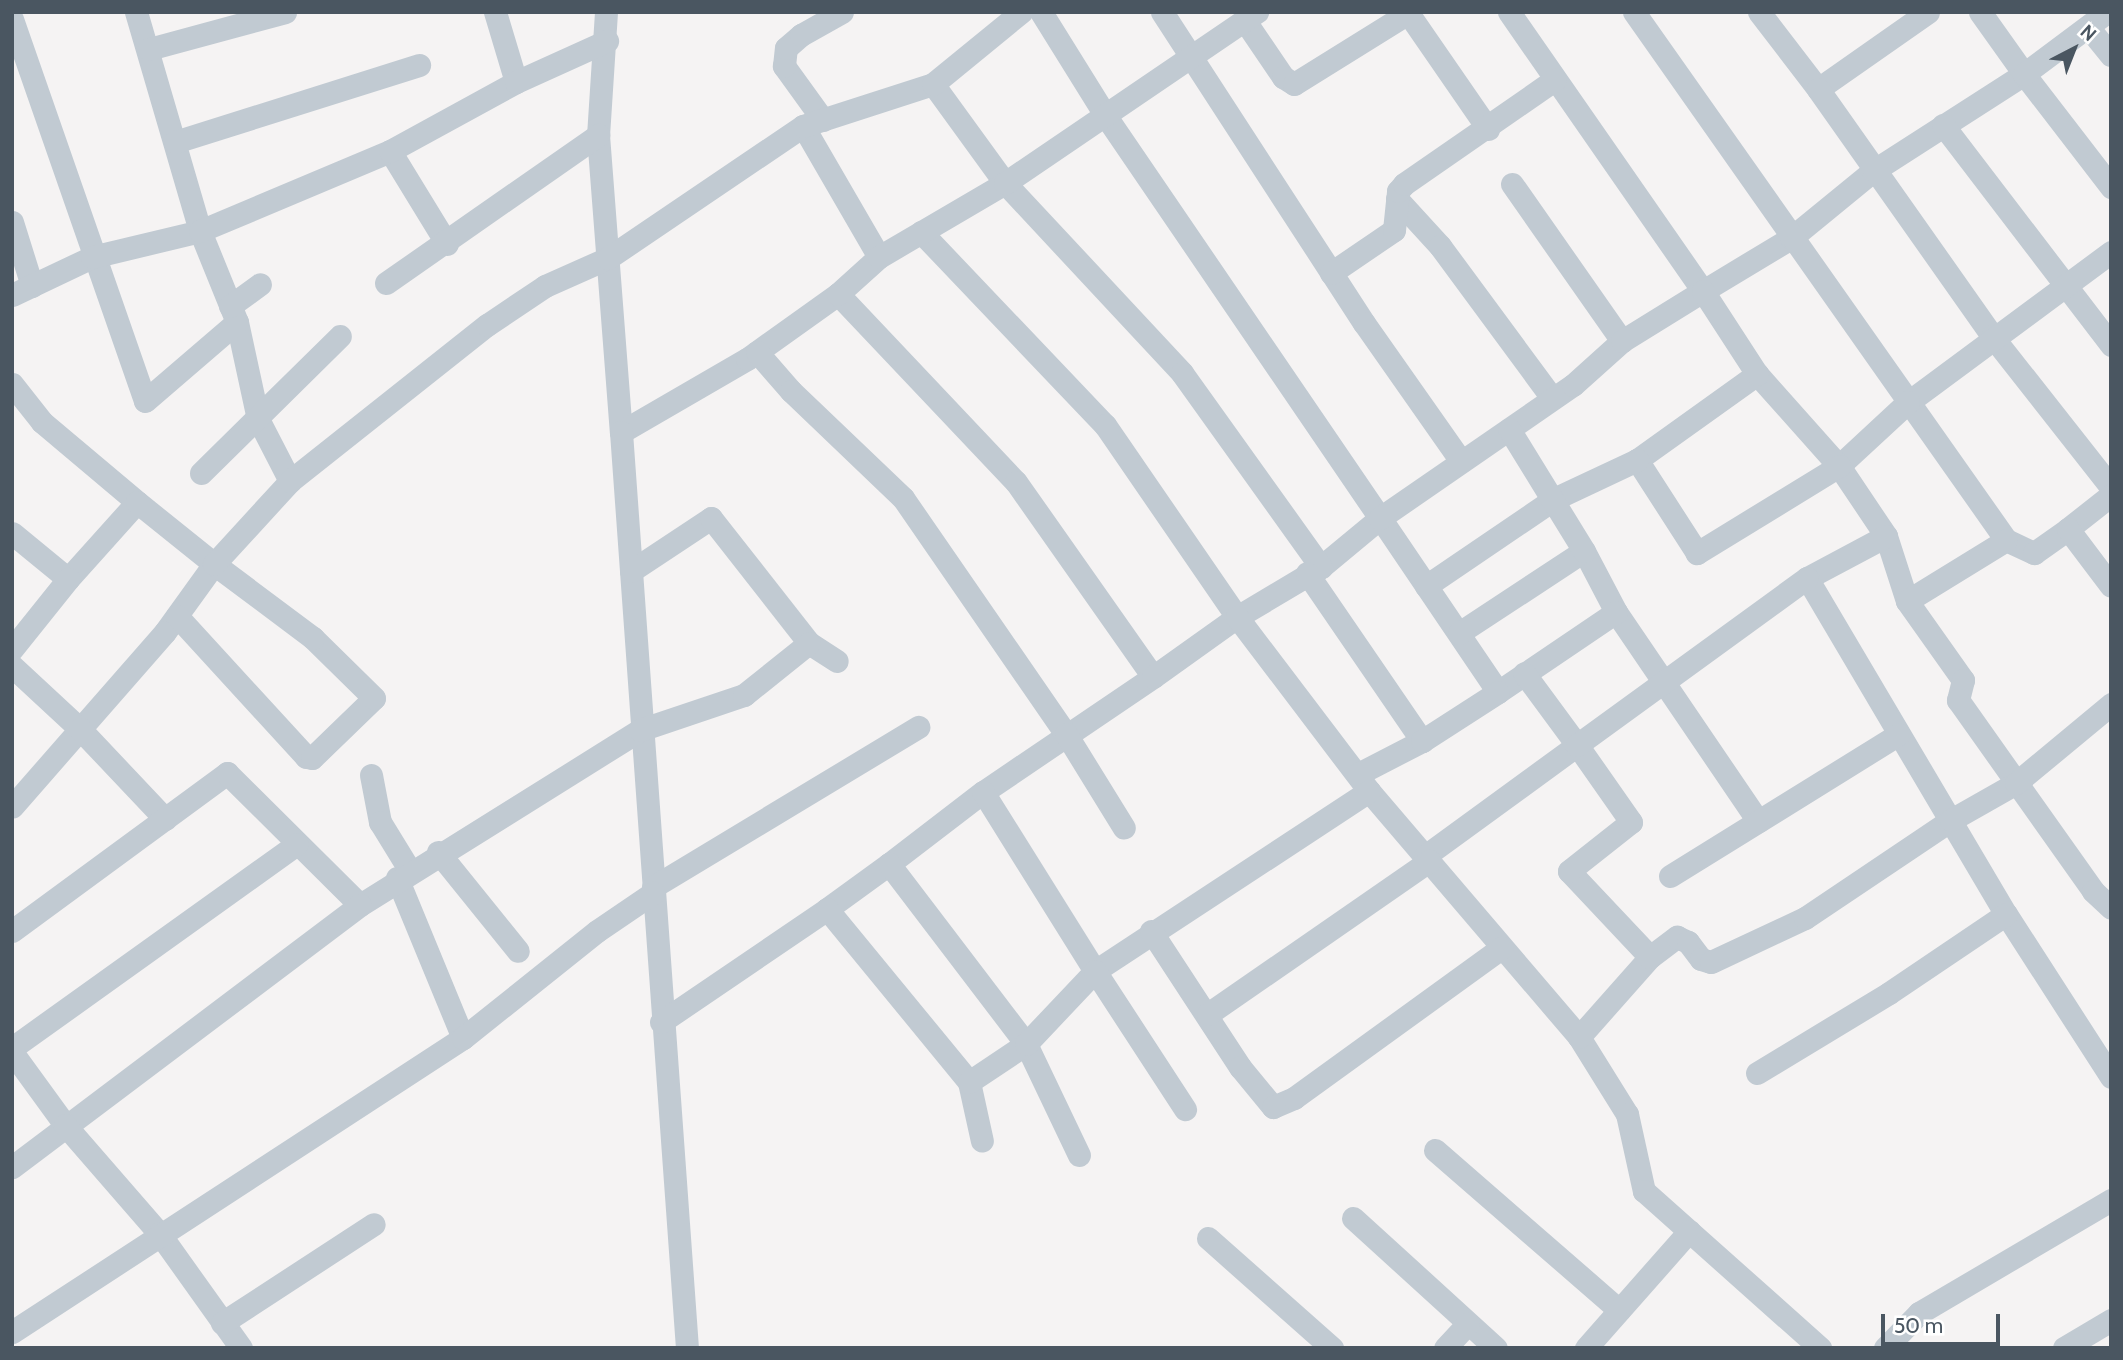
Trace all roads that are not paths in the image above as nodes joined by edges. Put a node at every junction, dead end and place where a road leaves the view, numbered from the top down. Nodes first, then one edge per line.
1 (135, 12) edge
2 (285, 12) edge
3 (495, 12) edge
4 (606, 12) edge
5 (842, 12) edge
6 (1021, 12) edge
7 (1041, 12) edge
8 (1162, 12) edge
9 (1509, 12) edge
10 (1634, 12) edge
11 (1759, 12) edge
12 (1928, 12) edge
13 (1980, 12) edge
14 (2107, 12) edge
15 (1251, 16) edge
16 (12, 19) edge
17 (2088, 27) junction
18 (607, 41) junction
19 (149, 49) junction
20 (1189, 54) junction
21 (2111, 55) edge
22 (418, 65) dead end
23 (2024, 74) junction
24 (1554, 80) junction
25 (516, 82) junction
26 (933, 84) junction
27 (1818, 89) junction
28 (1105, 115) junction
29 (813, 123) junction
30 (1943, 125) junction
31 (1488, 129) junction
32 (598, 135) junction
33 (175, 142) junction
34 (390, 151) junction
35 (1873, 171) junction
36 (1005, 183) junction
37 (1512, 184) dead end
38 (2111, 187) edge
39 (1397, 199) junction
40 (12, 222) edge
41 (200, 231) junction
42 (921, 232) junction
43 (1791, 238) junction
44 (447, 244) junction
45 (2111, 252) edge
46 (93, 257) junction
47 (879, 257) junction
48 (608, 258) junction
49 (1331, 272) junction
50 (386, 283) dead end
51 (260, 285) dead end
52 (2062, 286) junction
53 (22, 291) edge
54 (1703, 291) junction
55 (838, 294) junction
56 (234, 314) junction
57 (340, 336) dead end
58 (1992, 336) junction
59 (1622, 341) junction
60 (2111, 345) edge
61 (757, 352) junction
62 (1757, 374) junction
63 (12, 384) edge
64 (1552, 398) junction
65 (1908, 402) junction
66 (258, 419) junction
67 (1508, 429) junction
68 (621, 432) junction
69 (1637, 460) junction
70 (1461, 461) junction
71 (1839, 466) junction
72 (201, 473) dead end
73 (290, 481) junction
74 (2111, 487) edge
75 (2111, 495) edge
76 (1554, 499) junction
77 (137, 502) junction
78 (1380, 518) junction
79 (2068, 529) junction
80 (12, 533) edge
81 (1886, 536) junction
82 (2006, 540) junction
83 (1584, 551) junction
84 (215, 565) junction
85 (1314, 570) junction
86 (631, 571) junction
87 (1807, 578) junction
88 (68, 579) junction
89 (1426, 586) junction
90 (2111, 586) edge
91 (1907, 601) junction
92 (1616, 612) junction
93 (177, 616) junction
94 (1237, 617) junction
95 (1459, 633) junction
96 (808, 643) junction
97 (12, 649) edge
98 (837, 661) dead end
99 (12, 666) edge
100 (1524, 673) junction
101 (1153, 677) junction
102 (1663, 680) junction
103 (1498, 692) junction
104 (2111, 705) edge
105 (918, 727) dead end
106 (80, 729) junction
107 (640, 730) junction
108 (1066, 734) junction
109 (1899, 734) junction
110 (1422, 741) junction
111 (1577, 745) junction
112 (371, 775) dead end
113 (1363, 782) junction
114 (2016, 783) junction
115 (983, 792) junction
116 (12, 807) edge
117 (165, 819) junction
118 (1951, 820) junction
119 (1758, 821) junction
120 (1124, 828) dead end
121 (297, 844) junction
122 (439, 852) junction
123 (1427, 858) junction
124 (889, 864) junction
125 (403, 875) junction
126 (1670, 876) dead end
127 (653, 890) junction
128 (360, 905) junction
129 (2111, 908) edge
130 (827, 909) junction
131 (2006, 914) junction
132 (12, 931) edge
133 (1151, 931) junction
134 (1501, 948) junction
135 (518, 951) dead end
136 (1650, 957) junction
137 (1095, 971) junction
138 (1208, 1014) junction
139 (661, 1022) junction
140 (1579, 1037) junction
141 (463, 1038) junction
142 (1026, 1044) junction
143 (12, 1050) edge
144 (1757, 1073) dead end
145 (2111, 1077) edge
146 (969, 1082) junction
147 (1185, 1108) dead end
148 (65, 1125) junction
149 (982, 1141) dead end
150 (1435, 1150) dead end
151 (1079, 1155) dead end
152 (12, 1167) edge
153 (2111, 1200) edge
154 (1353, 1218) dead end
155 (374, 1224) dead end
156 (1689, 1231) junction
157 (159, 1233) junction
158 (1208, 1238) dead end
159 (1619, 1310) junction
160 (2111, 1320) edge
161 (222, 1323) junction
162 (1467, 1325) junction
163 (12, 1332) edge
164 (241, 1348) edge
165 (687, 1348) edge
166 (1332, 1348) edge
167 (1445, 1348) edge
168 (1496, 1348) edge
169 (1586, 1348) edge
170 (1821, 1348) edge
171 (1885, 1348) edge
172 (2064, 1348) edge

1 - 19 street
2 - 19 street
3 - 25 street
4 - 18 street
5 - 29 street
6 - 26 street
7 - 28 street
8 - 20 street
9 - 24 street
10 - 43 street
11 - 27 street
12 - 27 street
13 - 23 street
14 - 17 street
15 - 20 street
15 - 31 street
16 - 46 street
17 - 21 street
17 - 23 street
18 - 25 street
18 - 32 street
19 - 33 street
20 - 28 street
20 - 49 street
22 - 33 street
23 - 30 street
23 - 38 street
24 - 31 street
24 - 54 street
25 - 34 street
26 - 29 street
26 - 36 street
27 - 35 street
28 - 36 street
28 - 78 street
29 - 47 street
29 - 48 street
30 - 35 street
30 - 52 street
31 - 39 street
32 - 44 street
32 - 48 street
33 - 41 street
34 - 41 street
34 - 44 street
35 - 43 street
35 - 58 street
36 - 42 street
36 - 85 street
37 - 59 street
39 - 49 street
39 - 64 street
40 - 53 street
41 - 46 street
41 - 56 street
42 - 47 street
42 - 94 street
43 - 54 street
43 - 65 street
44 - 50 street
45 - 52 street
46 - 53 street
46 - 56 street
47 - 55 street
48 - 68 street
48 - 73 street
49 - 70 street
51 - 56 street
52 - 58 street
52 - 60 street
54 - 59 street
54 - 62 street
55 - 61 street
55 - 101 street
56 - 66 street
57 - 66 street
58 - 65 street
58 - 74 street
59 - 64 street
61 - 68 street
61 - 108 street
62 - 69 street
62 - 71 street
63 - 77 street
64 - 67 street
65 - 71 street
65 - 82 street
66 - 72 street
66 - 73 street
67 - 70 street
67 - 76 street
68 - 86 street
69 - 71 street
69 - 76 street
70 - 78 street
71 - 81 street
73 - 84 street
75 - 79 street
76 - 83 street
76 - 89 street
77 - 84 street
77 - 88 street
78 - 85 street
78 - 89 street
79 - 82 street
79 - 90 street
80 - 88 street
81 - 87 street
81 - 91 street
82 - 91 street
83 - 92 street
83 - 95 street
84 - 93 street
84 - 93 street
85 - 94 street
85 - 110 street
86 - 96 street
86 - 107 street
87 - 102 street
87 - 109 street
88 - 97 street
89 - 95 street
91 - 114 street
92 - 100 street
92 - 102 street
93 - 106 street
94 - 101 street
94 - 113 street
95 - 103 street
96 - 98 street
96 - 107 street
99 - 106 street
100 - 103 street
100 - 111 street
101 - 108 street
102 - 111 street
102 - 119 street
103 - 110 street
104 - 114 street
105 - 127 street
106 - 116 street
106 - 117 street
107 - 122 street
107 - 127 street
108 - 115 street
108 - 120 street
109 - 118 street
109 - 119 street
110 - 113 street
111 - 123 street
111 - 136 street
112 - 125 street
113 - 123 street
113 - 133 street
114 - 118 street
114 - 129 street
115 - 124 street
115 - 137 street
117 - 121 street
117 - 132 street
118 - 131 street
118 - 136 street
119 - 126 street
121 - 128 street
121 - 143 street
122 - 125 street
122 - 135 street
123 - 134 street
123 - 138 street
124 - 130 street
124 - 142 street
125 - 128 street
125 - 141 street
127 - 139 street
127 - 141 street
128 - 148 street
130 - 139 street
130 - 146 street
131 - 144 street
131 - 145 street
133 - 137 street
133 - 138 street
134 - 138 street
134 - 140 street
136 - 140 street
137 - 142 street
137 - 147 street
139 - 165 street
140 - 156 street
141 - 157 street
142 - 146 street
142 - 151 street
143 - 148 street
146 - 149 street
148 - 152 street
148 - 157 street
150 - 159 street
153 - 171 street
154 - 162 street
155 - 161 street
156 - 159 street
156 - 170 street
157 - 161 street
157 - 163 street
158 - 166 street
159 - 169 street
160 - 172 street
161 - 164 street
162 - 167 street
162 - 168 street

